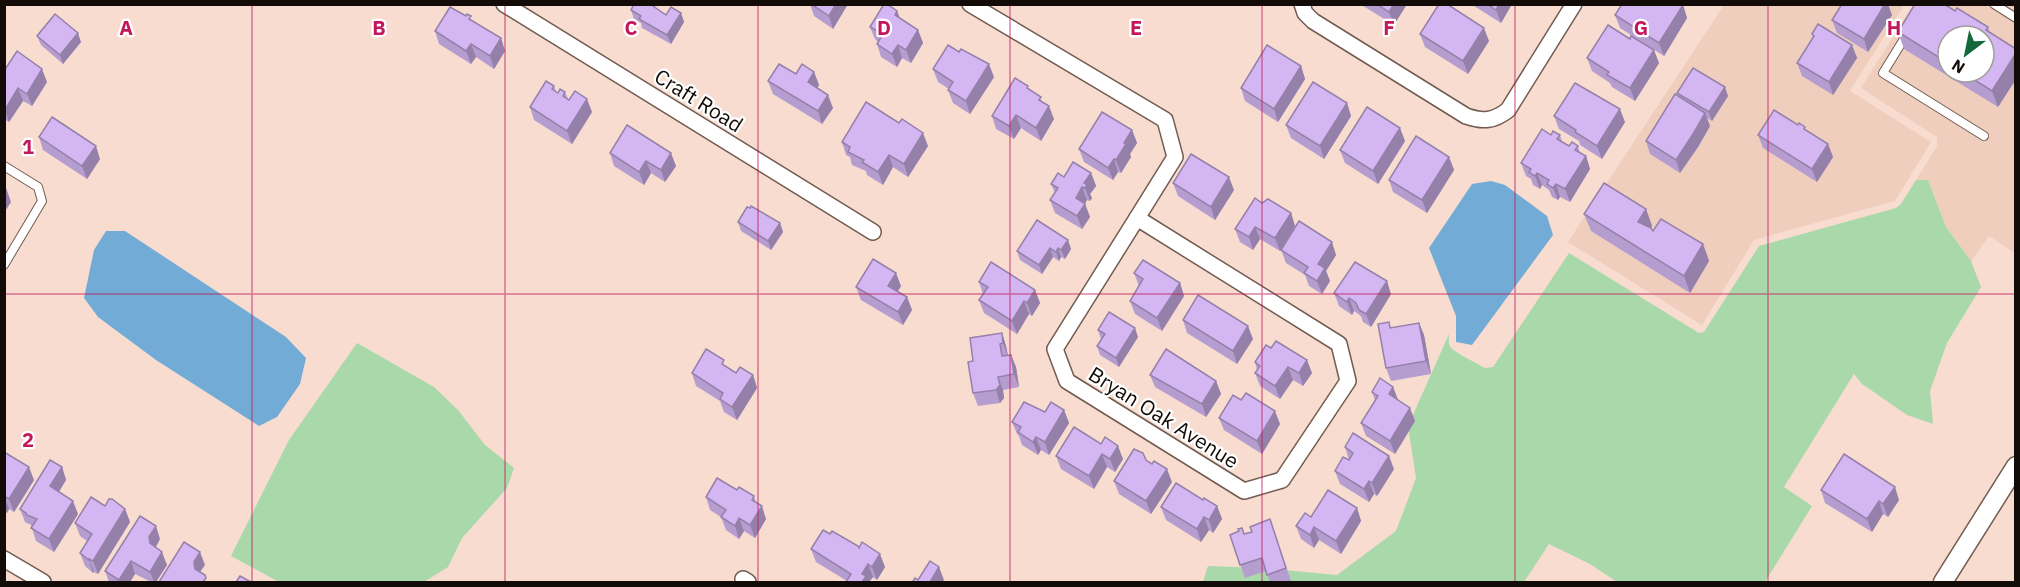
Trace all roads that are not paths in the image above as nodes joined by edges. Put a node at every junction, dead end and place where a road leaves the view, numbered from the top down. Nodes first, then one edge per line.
1 (504, 4) edge
2 (970, 4) edge
3 (1302, 4) edge
4 (1574, 4) edge
5 (1994, 4) edge
6 (2016, 18) edge
7 (1914, 22) edge
8 (1984, 136) dead end
9 (4, 166) edge
10 (1137, 218) junction
11 (873, 232) dead end
12 (4, 265) edge
13 (2016, 466) edge
14 (4, 559) edge
15 (43, 582) edge
16 (1943, 582) edge

1 - 11 street, Craft Road
2 - 10 street, Bryan Oak Avenue
3 - 4 street
5 - 6 lane
7 - 8 lane
9 - 12 lane
10 - 10 street, Bryan Oak Avenue
13 - 16 street
14 - 15 street

